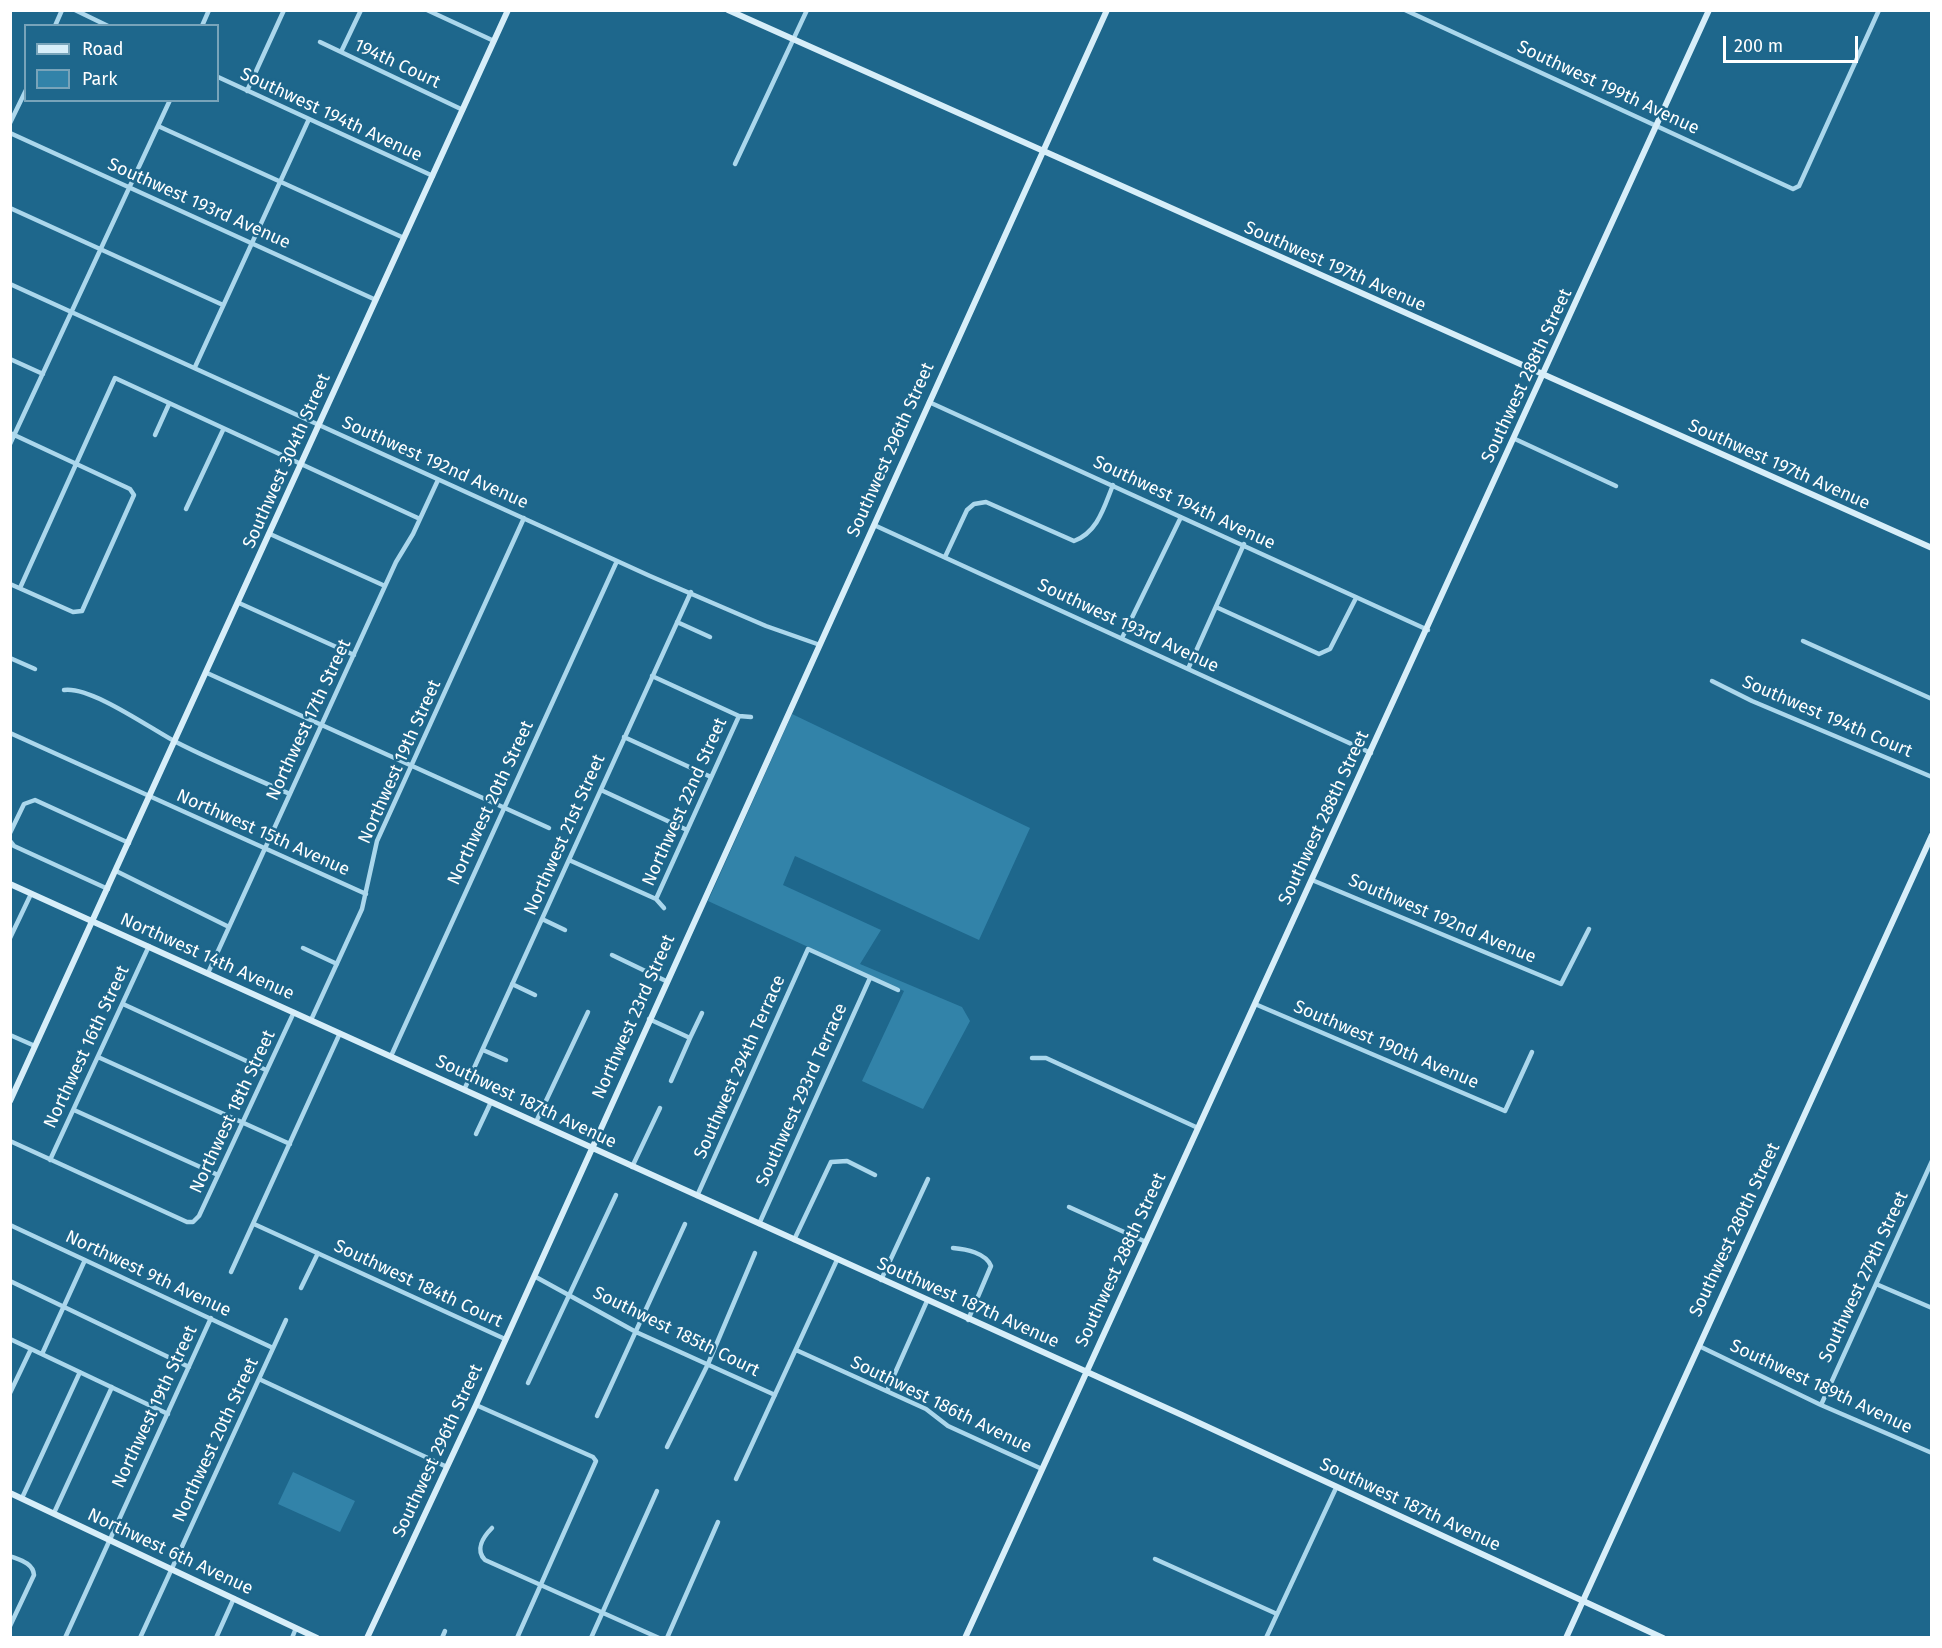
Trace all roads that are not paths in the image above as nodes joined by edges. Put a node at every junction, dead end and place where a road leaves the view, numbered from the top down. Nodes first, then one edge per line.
1 (62, 10) edge
2 (75, 10) edge
3 (209, 10) edge
4 (284, 10) edge
5 (361, 10) edge
6 (427, 10) edge
7 (508, 10) edge
8 (728, 10) edge
9 (807, 10) edge
10 (1107, 10) edge
11 (1405, 10) edge
12 (1709, 10) edge
13 (1879, 10) edge
14 (56, 24) edge
15 (104, 24) edge
16 (203, 24) edge
17 (794, 40) junction
18 (494, 41) junction
19 (320, 42) dead end
20 (341, 52) junction
21 (219, 77) edge
22 (247, 91) junction
23 (24, 94) edge
24 (169, 102) edge
25 (463, 110) junction
26 (309, 119) junction
27 (10, 123) edge
28 (1658, 124) junction
29 (158, 126) junction
30 (10, 133) edge
31 (1042, 153) junction
32 (735, 164) dead end
33 (433, 176) junction
34 (280, 181) junction
35 (129, 187) junction
36 (10, 208) edge
37 (404, 238) junction
38 (252, 242) junction
39 (100, 249) junction
40 (10, 284) edge
41 (376, 300) junction
42 (223, 305) junction
43 (71, 313) junction
44 (10, 359) edge
45 (195, 367) junction
46 (43, 374) junction
47 (1544, 377) junction
48 (929, 402) junction
49 (169, 404) junction
50 (319, 426) junction
51 (223, 430) junction
52 (13, 434) edge
53 (155, 435) dead end
54 (1515, 440) junction
55 (10, 444) edge
56 (77, 464) junction
57 (301, 465) junction
58 (438, 480) junction
59 (1113, 485) junction
60 (1616, 486) dead end
61 (186, 509) dead end
62 (1181, 517) junction
63 (420, 519) junction
64 (525, 519) junction
65 (874, 525) junction
66 (270, 534) junction
67 (1244, 544) junction
68 (1932, 548) edge
69 (945, 557) junction
70 (617, 561) junction
71 (10, 584) edge
72 (385, 586) junction
73 (20, 588) junction
74 (691, 592) junction
75 (1356, 598) junction
76 (239, 603) junction
77 (1216, 608) junction
78 (677, 622) junction
79 (1428, 630) junction
80 (710, 637) dead end
81 (1122, 638) junction
82 (1803, 641) dead end
83 (820, 645) junction
84 (354, 655) junction
85 (10, 658) edge
86 (35, 669) dead end
87 (1188, 669) junction
88 (207, 673) junction
89 (652, 676) junction
90 (1712, 681) dead end
91 (64, 690) dead end
92 (1932, 699) edge
93 (740, 716) junction
94 (751, 717) dead end
95 (322, 725) junction
96 (10, 733) edge
97 (624, 737) junction
98 (176, 742) junction
99 (1371, 753) junction
100 (412, 765) junction
101 (711, 777) junction
102 (1932, 777) edge
103 (601, 790) junction
104 (290, 794) junction
105 (150, 797) junction
106 (504, 806) junction
107 (549, 828) dead end
108 (687, 830) junction
109 (10, 833) edge
110 (1932, 836) edge
111 (10, 841) edge
112 (129, 843) junction
113 (265, 848) junction
114 (569, 860) junction
115 (116, 871) junction
116 (1312, 880) junction
117 (10, 884) edge
118 (108, 890) junction
119 (31, 894) junction
120 (366, 894) junction
121 (656, 899) junction
122 (702, 902) joint
123 (664, 908) dead end
124 (542, 920) junction
125 (93, 923) junction
126 (229, 927) junction
127 (1589, 929) dead end
128 (565, 930) dead end
129 (10, 938) edge
130 (149, 946) junction
131 (303, 948) dead end
132 (612, 954) dead end
133 (337, 964) junction
134 (208, 973) junction
135 (870, 978) junction
136 (666, 981) junction
137 (512, 984) junction
138 (898, 990) dead end
139 (535, 995) dead end
140 (123, 1004) junction
141 (1255, 1004) junction
142 (294, 1012) junction
143 (588, 1012) dead end
144 (702, 1013) dead end
145 (649, 1019) junction
146 (311, 1020) junction
147 (340, 1033) junction
148 (10, 1035) edge
149 (690, 1038) junction
150 (35, 1046) junction
151 (483, 1050) junction
152 (1532, 1052) dead end
153 (391, 1056) junction
154 (98, 1058) junction
155 (1032, 1058) dead end
156 (506, 1060) dead end
157 (266, 1070) junction
158 (671, 1081) dead end
159 (464, 1090) junction
160 (10, 1101) edge
161 (491, 1102) junction
162 (660, 1108) dead end
163 (74, 1110) junction
164 (536, 1122) junction
165 (242, 1123) junction
166 (1198, 1128) junction
167 (476, 1134) dead end
168 (10, 1142) edge
169 (290, 1144) junction
170 (592, 1148) junction
171 (50, 1160) junction
172 (1932, 1161) edge
173 (632, 1167) junction
174 (218, 1175) junction
175 (874, 1175) dead end
176 (928, 1179) dead end
177 (616, 1195) dead end
178 (697, 1197) junction
179 (1069, 1207) dead end
180 (254, 1224) junction
181 (686, 1224) dead end
182 (759, 1224) junction
183 (10, 1226) edge
184 (794, 1240) junction
185 (1146, 1242) junction
186 (952, 1248) dead end
187 (318, 1253) junction
188 (755, 1253) dead end
189 (85, 1260) junction
190 (837, 1260) junction
191 (231, 1272) dead end
192 (534, 1276) junction
193 (881, 1280) junction
194 (10, 1281) edge
195 (1876, 1284) junction
196 (302, 1288) dead end
197 (568, 1293) junction
198 (927, 1301) junction
199 (63, 1307) junction
200 (1932, 1308) edge
201 (211, 1318) junction
202 (286, 1320) dead end
203 (968, 1320) junction
204 (636, 1332) junction
205 (10, 1339) edge
206 (505, 1339) junction
207 (1699, 1346) junction
208 (273, 1348) junction
209 (31, 1349) junction
210 (796, 1350) junction
211 (42, 1354) junction
212 (708, 1364) junction
213 (189, 1367) junction
214 (80, 1371) junction
215 (1086, 1373) junction
216 (259, 1379) junction
217 (528, 1383) dead end
218 (112, 1387) junction
219 (887, 1391) junction
220 (10, 1393) edge
221 (775, 1395) junction
222 (476, 1405) junction
223 (1821, 1405) junction
224 (168, 1413) junction
225 (597, 1416) dead end
226 (667, 1447) dead end
227 (1932, 1453) edge
228 (447, 1467) junction
229 (1042, 1469) junction
230 (736, 1479) dead end
231 (1336, 1488) junction
232 (657, 1491) dead end
233 (10, 1493) edge
234 (22, 1498) junction
235 (54, 1513) junction
236 (718, 1522) dead end
237 (492, 1528) dead end
238 (109, 1539) junction
239 (10, 1556) edge
240 (1155, 1559) dead end
241 (172, 1569) junction
242 (541, 1585) junction
243 (234, 1599) junction
244 (1583, 1600) junction
245 (603, 1612) junction
246 (1277, 1614) junction
247 (10, 1626) edge
248 (296, 1628) junction
249 (445, 1631) dead end
250 (65, 1638) edge
251 (141, 1638) edge
252 (216, 1638) edge
253 (292, 1638) edge
254 (317, 1638) edge
255 (367, 1638) edge
256 (442, 1638) edge
257 (517, 1638) edge
258 (591, 1638) edge
259 (659, 1638) edge
260 (667, 1638) edge
261 (965, 1638) edge
262 (1266, 1638) edge
263 (1566, 1638) edge
264 (1663, 1638) edge

1 - 14 street
2 - 15 street
3 - 16 street
4 - 22 street
5 - 20 street
6 - 18 street
7 - 18 street, Southwest 304th Street
8 - 17 street, Southwest 197th Avenue
9 - 17 street
10 - 31 street, Southwest 296th Street
11 - 28 street, Southwest 199th Avenue
12 - 28 street, Southwest 288th Street
13 - 28 street, Southwest 199th Avenue
17 - 31 street, Southwest 197th Avenue
17 - 32 street
18 - 25 street, Southwest 304th Street
19 - 20 street, 194th Court
20 - 25 street, 194th Court
21 - 22 street, Southwest 194th Avenue
22 - 26 street, Southwest 194th Avenue
23 - 27 street
24 - 29 street
25 - 33 street, Southwest 304th Street
26 - 33 street, Southwest 194th Avenue
26 - 34 street
28 - 47 street, Southwest 288th Street
29 - 34 street
29 - 35 street
30 - 35 street, Southwest 193rd Avenue
31 - 47 street, Southwest 197th Avenue
31 - 48 street, Southwest 296th Street
33 - 37 street, Southwest 304th Street
34 - 37 street
34 - 38 street
35 - 38 street, Southwest 193rd Avenue
35 - 39 street
36 - 39 street
37 - 41 street, Southwest 304th Street
38 - 41 street, Southwest 193rd Avenue
38 - 42 street
39 - 42 street
39 - 43 street
40 - 43 street, Southwest 192nd Avenue
41 - 50 street, Southwest 304th Street
42 - 45 street
43 - 45 street, Southwest 192nd Avenue
43 - 46 street
44 - 46 street
45 - 50 street, Southwest 192nd Avenue
46 - 52 street
47 - 54 street, Southwest 288th Street
47 - 68 street, Southwest 197th Avenue
48 - 59 street, Southwest 194th Avenue
48 - 65 street, Southwest 296th Street
49 - 51 street
49 - 53 street
49 - 56 street
50 - 57 street, Southwest 304th Street
50 - 58 street, Southwest 192nd Avenue
51 - 57 street
51 - 61 street
52 - 55 street
52 - 56 street
54 - 60 street
54 - 79 street, Southwest 288th Street
56 - 73 street
56 - 73 street
57 - 63 street
57 - 66 street, Southwest 304th Street
58 - 63 street, Northwest 17th Street
58 - 64 street, Southwest 192nd Avenue
59 - 62 street, Southwest 194th Avenue
59 - 69 street
62 - 67 street, Southwest 194th Avenue
62 - 81 street
63 - 72 street, Northwest 17th Street
64 - 70 street, Southwest 192nd Avenue
64 - 100 street, Northwest 19th Street
65 - 69 street, Southwest 193rd Avenue
65 - 83 street, Southwest 296th Street
66 - 72 street
66 - 76 street, Southwest 304th Street
67 - 75 street, Southwest 194th Avenue
67 - 77 street
69 - 81 street, Southwest 193rd Avenue
70 - 74 street, Southwest 192nd Avenue
70 - 106 street, Northwest 20th Street
71 - 73 street
72 - 84 street, Northwest 17th Street
74 - 78 street, Northwest 21st Street
74 - 83 street, Southwest 192nd Avenue
75 - 77 street
75 - 79 street, Southwest 194th Avenue
76 - 84 street
76 - 88 street, Southwest 304th Street
77 - 87 street
78 - 80 street
78 - 89 street, Northwest 21st Street
79 - 99 street, Southwest 288th Street
81 - 87 street, Southwest 193rd Avenue
82 - 92 street
83 - 122 street, Southwest 296th Street
84 - 95 street, Northwest 17th Street
85 - 86 street
87 - 99 street, Southwest 193rd Avenue
88 - 95 street
88 - 98 street, Southwest 304th Street
89 - 93 street
89 - 97 street, Northwest 21st Street
90 - 102 street, Southwest 194th Court
91 - 98 street
93 - 94 street
93 - 101 street, Northwest 22nd Street
95 - 100 street
95 - 104 street, Northwest 17th Street
96 - 105 street, Northwest 15th Avenue
97 - 101 street
97 - 103 street, Northwest 21st Street
98 - 104 street
98 - 105 street, Southwest 304th Street
99 - 116 street, Southwest 288th Street
100 - 106 street
100 - 120 street, Northwest 19th Street
101 - 108 street, Northwest 22nd Street
103 - 108 street
103 - 114 street, Northwest 21st Street
104 - 113 street, Northwest 17th Street
105 - 112 street, Southwest 304th Street
105 - 113 street, Northwest 15th Avenue
106 - 107 street
106 - 153 street, Northwest 20th Street
108 - 121 street, Northwest 22nd Street
109 - 112 street
110 - 207 street, Southwest 280th Street
111 - 118 street
112 - 115 street, Southwest 304th Street
113 - 120 street, Northwest 15th Avenue
113 - 126 street, Northwest 17th Street
114 - 121 street
114 - 124 street, Northwest 21st Street
115 - 118 street, Southwest 304th Street
115 - 126 street
116 - 127 street, Southwest 192nd Avenue
116 - 141 street, Southwest 288th Street
117 - 119 street, Northwest 14th Avenue
118 - 125 street, Southwest 304th Street
119 - 125 street, Northwest 14th Avenue
119 - 129 street
120 - 133 street, Northwest 19th Street
121 - 123 street
122 - 136 street, Northwest 23rd Street
124 - 128 street
124 - 137 street, Northwest 21st Street
125 - 130 street, Northwest 14th Avenue
125 - 150 street, Southwest 304th Street
126 - 134 street, Northwest 17th Street
130 - 134 street, Northwest 14th Avenue
130 - 140 street, Northwest 16th Street
131 - 133 street
132 - 136 street
133 - 146 street, Northwest 19th Street
134 - 142 street, Northwest 14th Avenue
135 - 138 street
135 - 178 street, Southwest 294th Terrace
135 - 182 street, Southwest 293rd Terrace
136 - 145 street, Northwest 23rd Street
137 - 139 street
137 - 151 street, Northwest 21st Street
140 - 154 street, Northwest 16th Street
140 - 157 street
141 - 152 street, Southwest 190th Avenue
141 - 166 street, Southwest 288th Street
142 - 146 street, Northwest 14th Avenue
142 - 157 street, Northwest 18th Street
143 - 164 street
144 - 149 street
145 - 149 street
145 - 170 street, Northwest 23rd Street
146 - 147 street, Northwest 14th Avenue
147 - 153 street, Northwest 14th Avenue
147 - 169 street
148 - 150 street
149 - 158 street
150 - 160 street, Southwest 304th Street
151 - 156 street
151 - 159 street, Northwest 21st Street
153 - 159 street, Southwest 187th Avenue
154 - 163 street, Northwest 16th Street
154 - 165 street
155 - 166 street
157 - 165 street, Northwest 18th Street
159 - 161 street, Southwest 187th Avenue
161 - 164 street, Southwest 187th Avenue
161 - 167 street
162 - 173 street
163 - 171 street, Northwest 16th Street
163 - 174 street
164 - 170 street, Southwest 187th Avenue
165 - 169 street
165 - 174 street, Northwest 18th Street
166 - 185 street, Southwest 288th Street
168 - 171 street
169 - 180 street
170 - 173 street, Southwest 187th Avenue
170 - 192 street, Northwest 23rd Street
171 - 174 street, Northwest 18th Street
172 - 195 street, Southwest 279th Street
173 - 178 street, Southwest 187th Avenue
175 - 184 street
176 - 193 street
177 - 197 street
178 - 182 street, Southwest 187th Avenue
179 - 185 street
180 - 187 street, Southwest 184th Court
180 - 191 street
181 - 204 street
182 - 184 street, Southwest 187th Avenue
183 - 189 street, Northwest 9th Avenue
184 - 190 street, Southwest 187th Avenue
185 - 215 street, Southwest 288th Street
186 - 203 street
187 - 196 street
187 - 206 street, Southwest 184th Court
188 - 212 street
189 - 199 street
189 - 201 street, Northwest 9th Avenue
190 - 193 street, Southwest 187th Avenue
190 - 210 street
192 - 197 street, Southwest 185th Court
192 - 206 street, Southwest 296th Street
193 - 198 street, Southwest 187th Avenue
194 - 199 street
195 - 200 street
195 - 223 street, Southwest 279th Street
197 - 204 street, Southwest 185th Court
197 - 217 street
198 - 203 street, Southwest 187th Avenue
198 - 219 street
199 - 211 street
199 - 213 street
201 - 208 street, Northwest 9th Avenue
201 - 213 street, Northwest 19th Street
202 - 208 street, Northwest 20th Street
203 - 215 street, Southwest 187th Avenue
204 - 212 street, Southwest 185th Court
204 - 225 street
205 - 209 street
206 - 222 street, Southwest 296th Street
207 - 223 street, Southwest 189th Avenue
207 - 244 street, Southwest 280th Street
208 - 216 street, Northwest 20th Street
209 - 211 street
209 - 220 street
210 - 219 street, Southwest 186th Avenue
210 - 221 street
211 - 214 street
212 - 221 street, Southwest 185th Court
212 - 226 street
213 - 224 street, Northwest 19th Street
214 - 218 street
214 - 234 street
215 - 229 street, Southwest 288th Street
215 - 231 street, Southwest 187th Avenue
216 - 228 street
216 - 241 street, Northwest 20th Street
218 - 224 street
218 - 235 street
219 - 229 street, Southwest 186th Avenue
221 - 230 street
222 - 228 street, Southwest 296th Street
222 - 242 street
223 - 227 street, Southwest 189th Avenue
224 - 238 street, Northwest 19th Street
228 - 255 street, Southwest 296th Street
229 - 261 street, Southwest 288th Street
231 - 244 street, Southwest 187th Avenue
231 - 246 street
232 - 245 street
233 - 234 street, Northwest 6th Avenue
234 - 235 street, Northwest 6th Avenue
235 - 238 street, Northwest 6th Avenue
236 - 260 street
237 - 242 street
238 - 241 street, Northwest 6th Avenue
238 - 250 street, Northwest 19th Street
239 - 247 street
240 - 246 street
241 - 243 street, Northwest 6th Avenue
241 - 251 street, Northwest 20th Street
242 - 245 street
242 - 257 street
243 - 248 street, Northwest 6th Avenue
243 - 252 street
244 - 263 street, Southwest 280th Street
244 - 264 street, Southwest 187th Avenue
245 - 258 street
245 - 259 street
246 - 262 street
248 - 253 street
248 - 254 street, Northwest 6th Avenue
249 - 256 street

